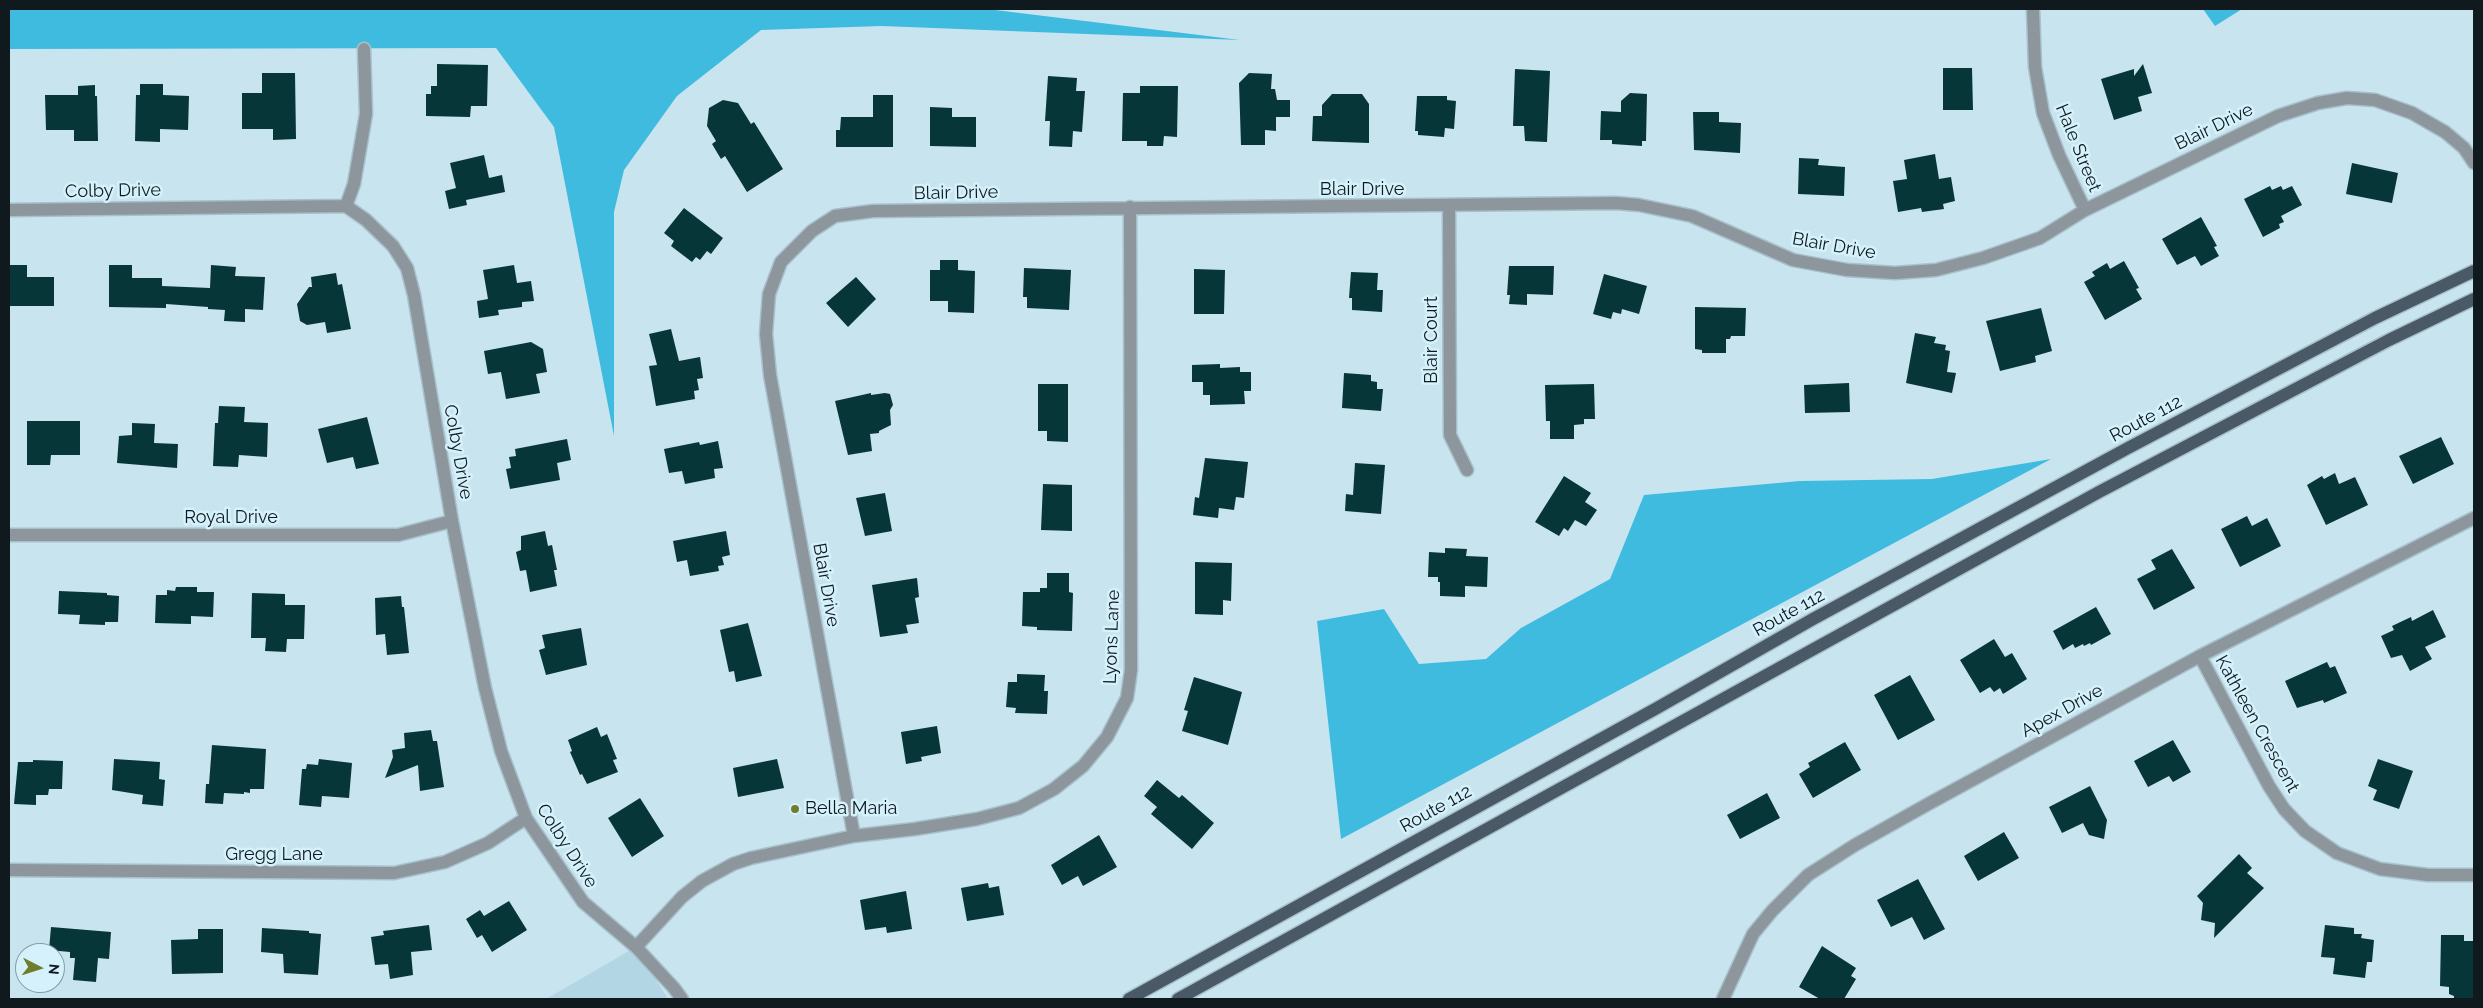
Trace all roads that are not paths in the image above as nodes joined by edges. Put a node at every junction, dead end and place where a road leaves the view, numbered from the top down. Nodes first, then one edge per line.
1 (2032, 9) edge
2 (364, 50) dead end
3 (2474, 163) edge
4 (346, 206) junction
5 (1130, 207) junction
6 (1449, 207) junction
7 (9, 210) edge
8 (2085, 210) junction
9 (2474, 271) edge
10 (2474, 299) edge
11 (1467, 470) dead end
12 (2474, 518) edge
13 (452, 522) junction
14 (9, 534) edge
15 (2200, 656) junction
16 (526, 818) junction
17 (854, 836) junction
18 (9, 870) edge
19 (2474, 874) edge
20 (636, 948) junction
21 (682, 999) edge
22 (1129, 999) edge
23 (1178, 999) edge
24 (1723, 999) edge

1 - 8 street, Hale Street
2 - 4 street
3 - 8 street, Blair Drive
4 - 7 street, Colby Drive
4 - 13 street, Colby Drive
5 - 6 street, Blair Drive
5 - 17 street, Lyons Lane
5 - 17 street, Blair Drive
6 - 8 street, Blair Drive
6 - 11 street, Blair Court
9 - 22 main road, Route 112
10 - 23 main road
12 - 15 street, Apex Drive
13 - 14 street, Royal Drive
13 - 16 street, Colby Drive
15 - 19 street, Kathleen Crescent
15 - 24 street, Apex Drive
16 - 18 street, Gregg Lane
16 - 20 street, Colby Drive
17 - 20 street, Lyons Lane
20 - 21 street, Colby Drive

